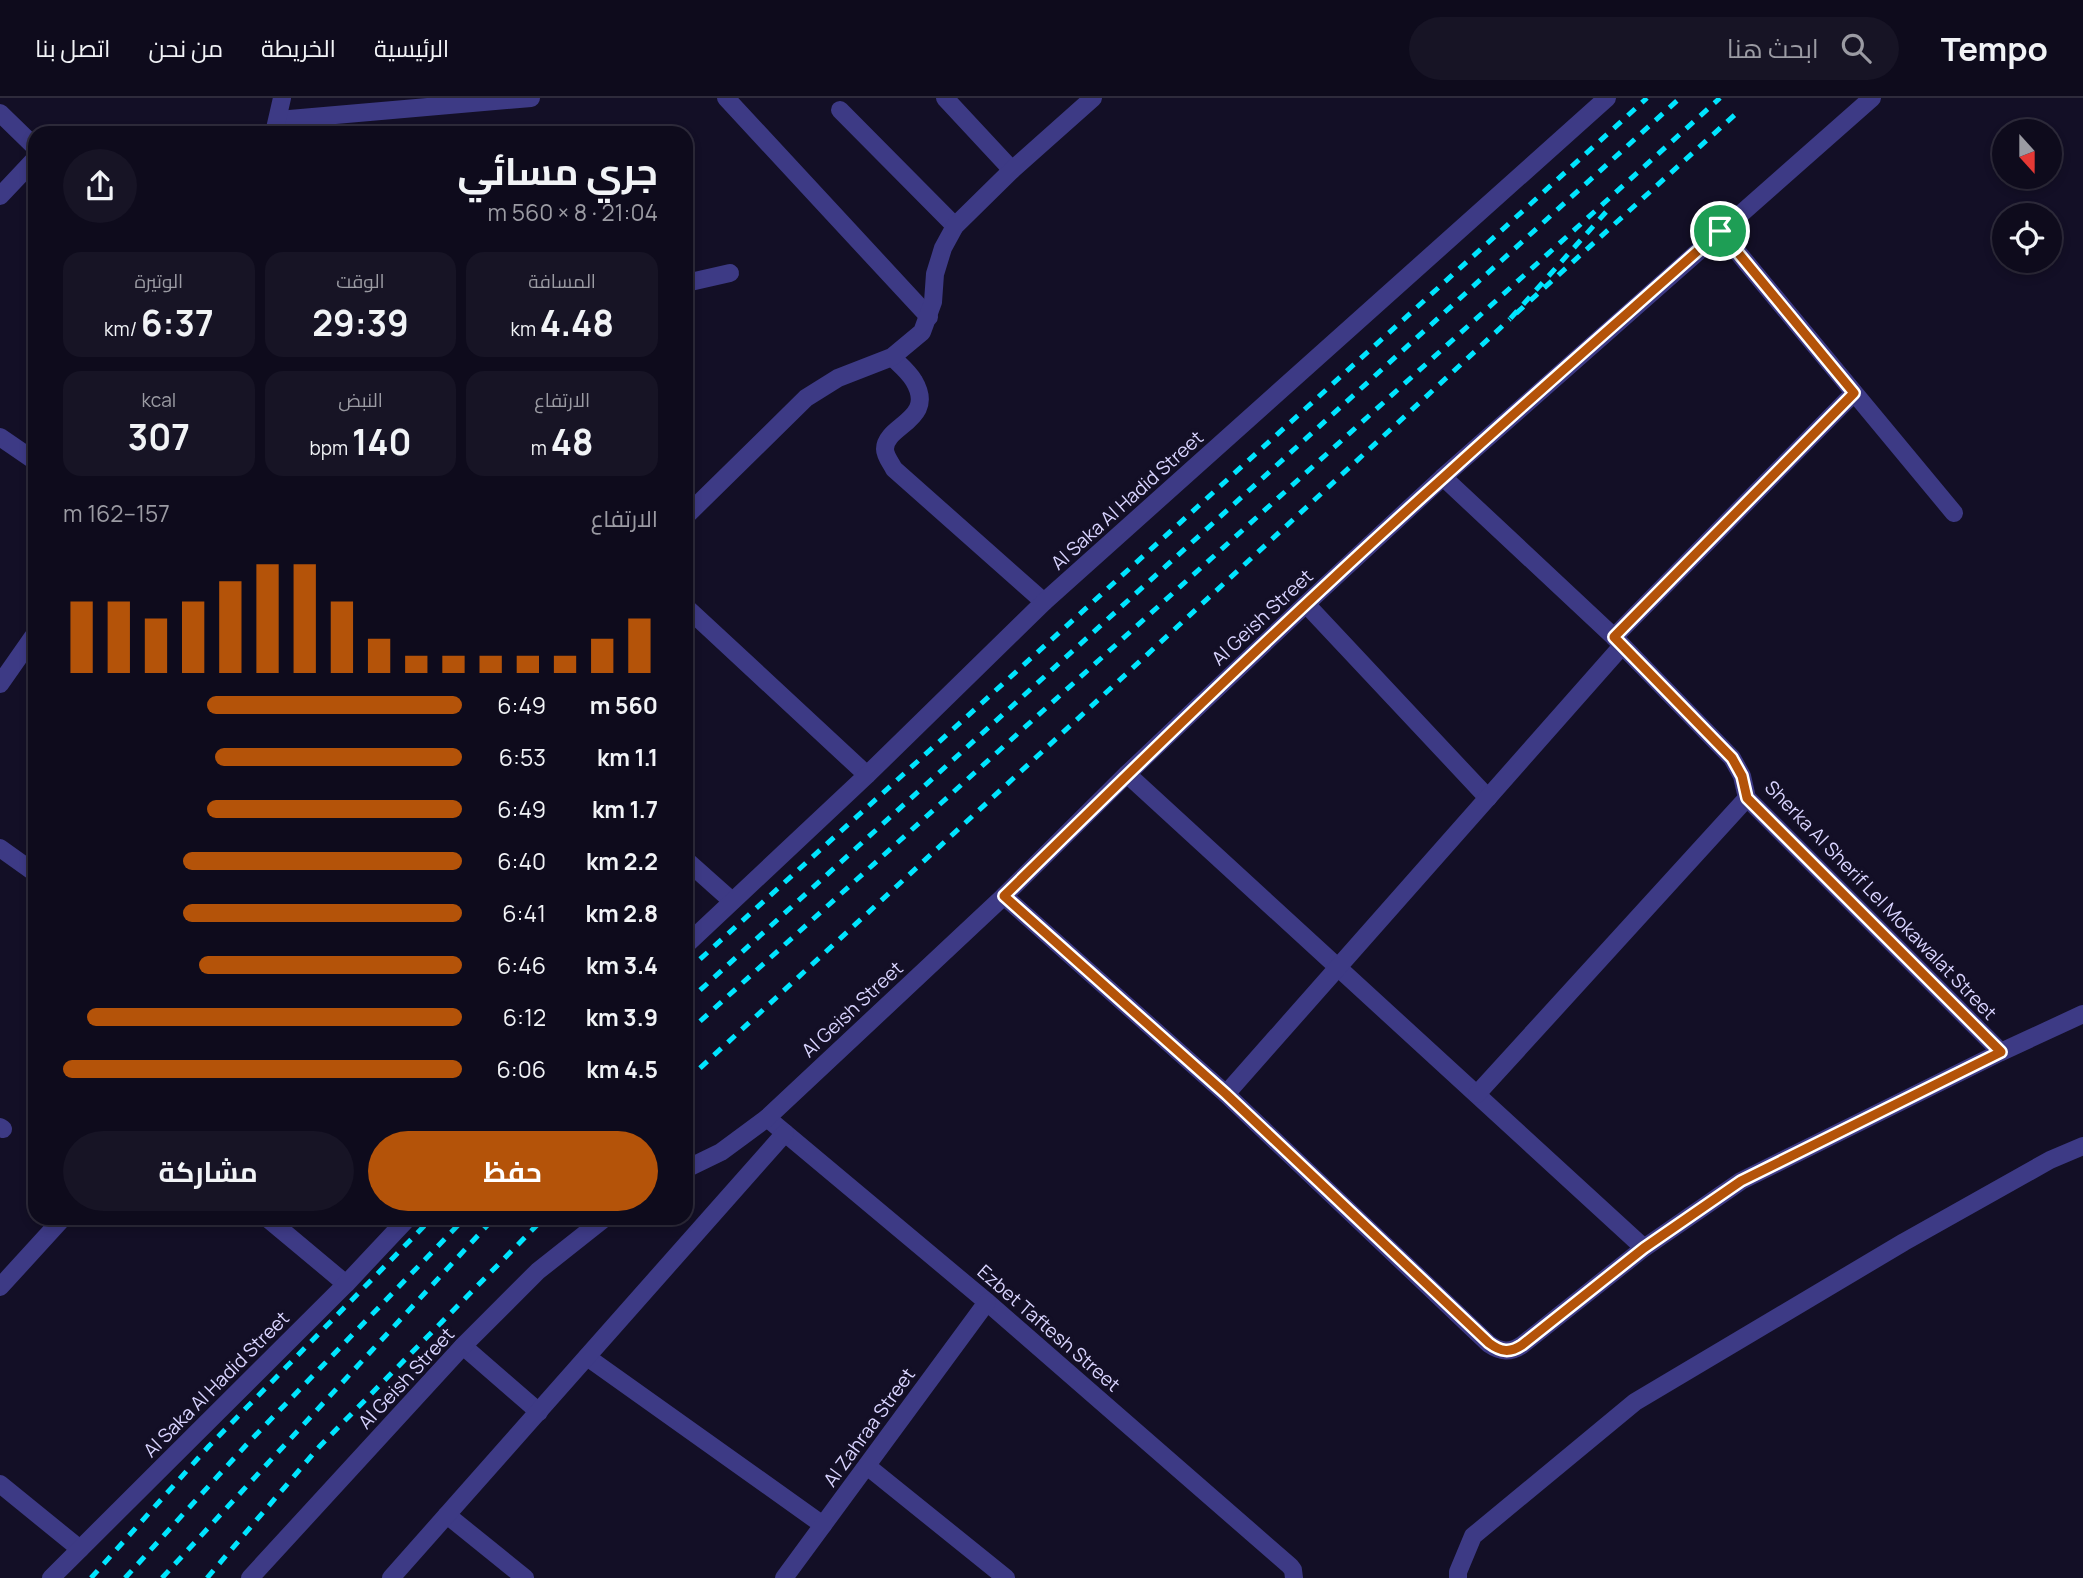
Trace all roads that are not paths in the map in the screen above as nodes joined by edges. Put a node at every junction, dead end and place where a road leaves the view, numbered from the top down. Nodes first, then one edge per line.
1 (282, 98) edge
2 (531, 98) edge
3 (726, 98) edge
4 (945, 98) edge
5 (1093, 98) edge
6 (1607, 98) edge
7 (1872, 98) edge
8 (840, 110) dead end
9 (0, 113) edge
10 (276, 126) edge
11 (285, 126) edge
12 (28, 140) edge
13 (28, 166) edge
14 (1012, 170) junction
15 (0, 196) edge
16 (955, 226) junction
17 (1720, 231) junction
18 (730, 273) dead end
19 (693, 281) edge
20 (929, 317) junction
21 (892, 357) junction
22 (1854, 393) junction
23 (0, 437) edge
24 (28, 456) edge
25 (1443, 477) junction
26 (693, 509) edge
27 (1954, 513) dead end
28 (1044, 602) junction
29 (1306, 604) junction
30 (693, 613) edge
31 (1618, 641) junction
32 (28, 644) edge
33 (0, 684) edge
34 (867, 775) junction
35 (1127, 775) junction
36 (1488, 798) junction
37 (1747, 798) junction
38 (0, 848) edge
39 (693, 866) edge
40 (28, 868) edge
41 (1004, 896) junction
42 (732, 901) junction
43 (693, 937) edge
44 (1337, 967) junction
45 (2083, 1014) edge
46 (2001, 1052) junction
47 (1226, 1094) junction
48 (1477, 1094) junction
49 (767, 1118) junction
50 (785, 1133) junction
51 (2083, 1146) edge
52 (693, 1166) edge
53 (57, 1225) edge
54 (275, 1225) edge
55 (401, 1225) edge
56 (596, 1225) edge
57 (1644, 1248) junction
58 (346, 1284) junction
59 (0, 1287) edge
60 (988, 1302) junction
61 (463, 1346) junction
62 (587, 1357) junction
63 (539, 1412) junction
64 (867, 1466) junction
65 (0, 1484) edge
66 (447, 1515) junction
67 (823, 1525) junction
68 (80, 1549) junction
69 (51, 1578) edge
70 (250, 1578) edge
71 (391, 1578) edge
72 (525, 1578) edge
73 (784, 1578) edge
74 (1006, 1578) edge
75 (1293, 1578) edge
76 (1458, 1578) edge

1 - 10 street
2 - 11 street
3 - 20 street
4 - 14 street
5 - 14 street
6 - 28 street, Al Saka Al Hadid Street
7 - 17 street, Al Geish Street
8 - 16 street
9 - 12 street
13 - 15 street
14 - 16 street
16 - 20 street
17 - 22 street
17 - 25 street, Al Geish Street
18 - 19 street
20 - 21 street
21 - 26 street
21 - 28 street
22 - 27 street
22 - 31 street
23 - 24 street
25 - 29 street, Al Geish Street
25 - 31 street, Sherka Al Sherif Lel Mokawalat Street
28 - 34 street, Al Saka Al Hadid Street
29 - 35 street, Al Geish Street
29 - 36 street
30 - 34 street
31 - 36 street
31 - 37 street, Sherka Al Sherif Lel Mokawalat Street
32 - 33 street
34 - 42 street, Al Saka Al Hadid Street
35 - 41 street, Al Geish Street
35 - 44 street
36 - 44 street
37 - 46 street, Sherka Al Sherif Lel Mokawalat Street
37 - 48 street
38 - 40 street
39 - 42 street
41 - 47 street
41 - 49 street, Al Geish Street
42 - 43 street, Al Saka Al Hadid Street
44 - 47 street
44 - 48 street
45 - 46 street
46 - 57 street
47 - 57 street
48 - 57 street
49 - 50 street, Ezbet Taftesh Street
49 - 52 street, Al Geish Street
50 - 60 street, Ezbet Taftesh Street
50 - 62 street
51 - 76 street
53 - 59 street
54 - 58 street
55 - 58 street, Al Saka Al Hadid Street
56 - 61 street, Al Geish Street
58 - 68 street, Al Saka Al Hadid Street
60 - 64 street, Al Zahraa Street
60 - 75 street, Ezbet Taftesh Street
61 - 63 street
61 - 70 street, Al Geish Street
62 - 63 street
62 - 67 street
63 - 66 street
64 - 67 street, Al Zahraa Street
64 - 74 street
65 - 68 street
66 - 71 street
66 - 72 street
67 - 73 street, Al Zahraa Street
68 - 69 street, Al Saka Al Hadid Street

